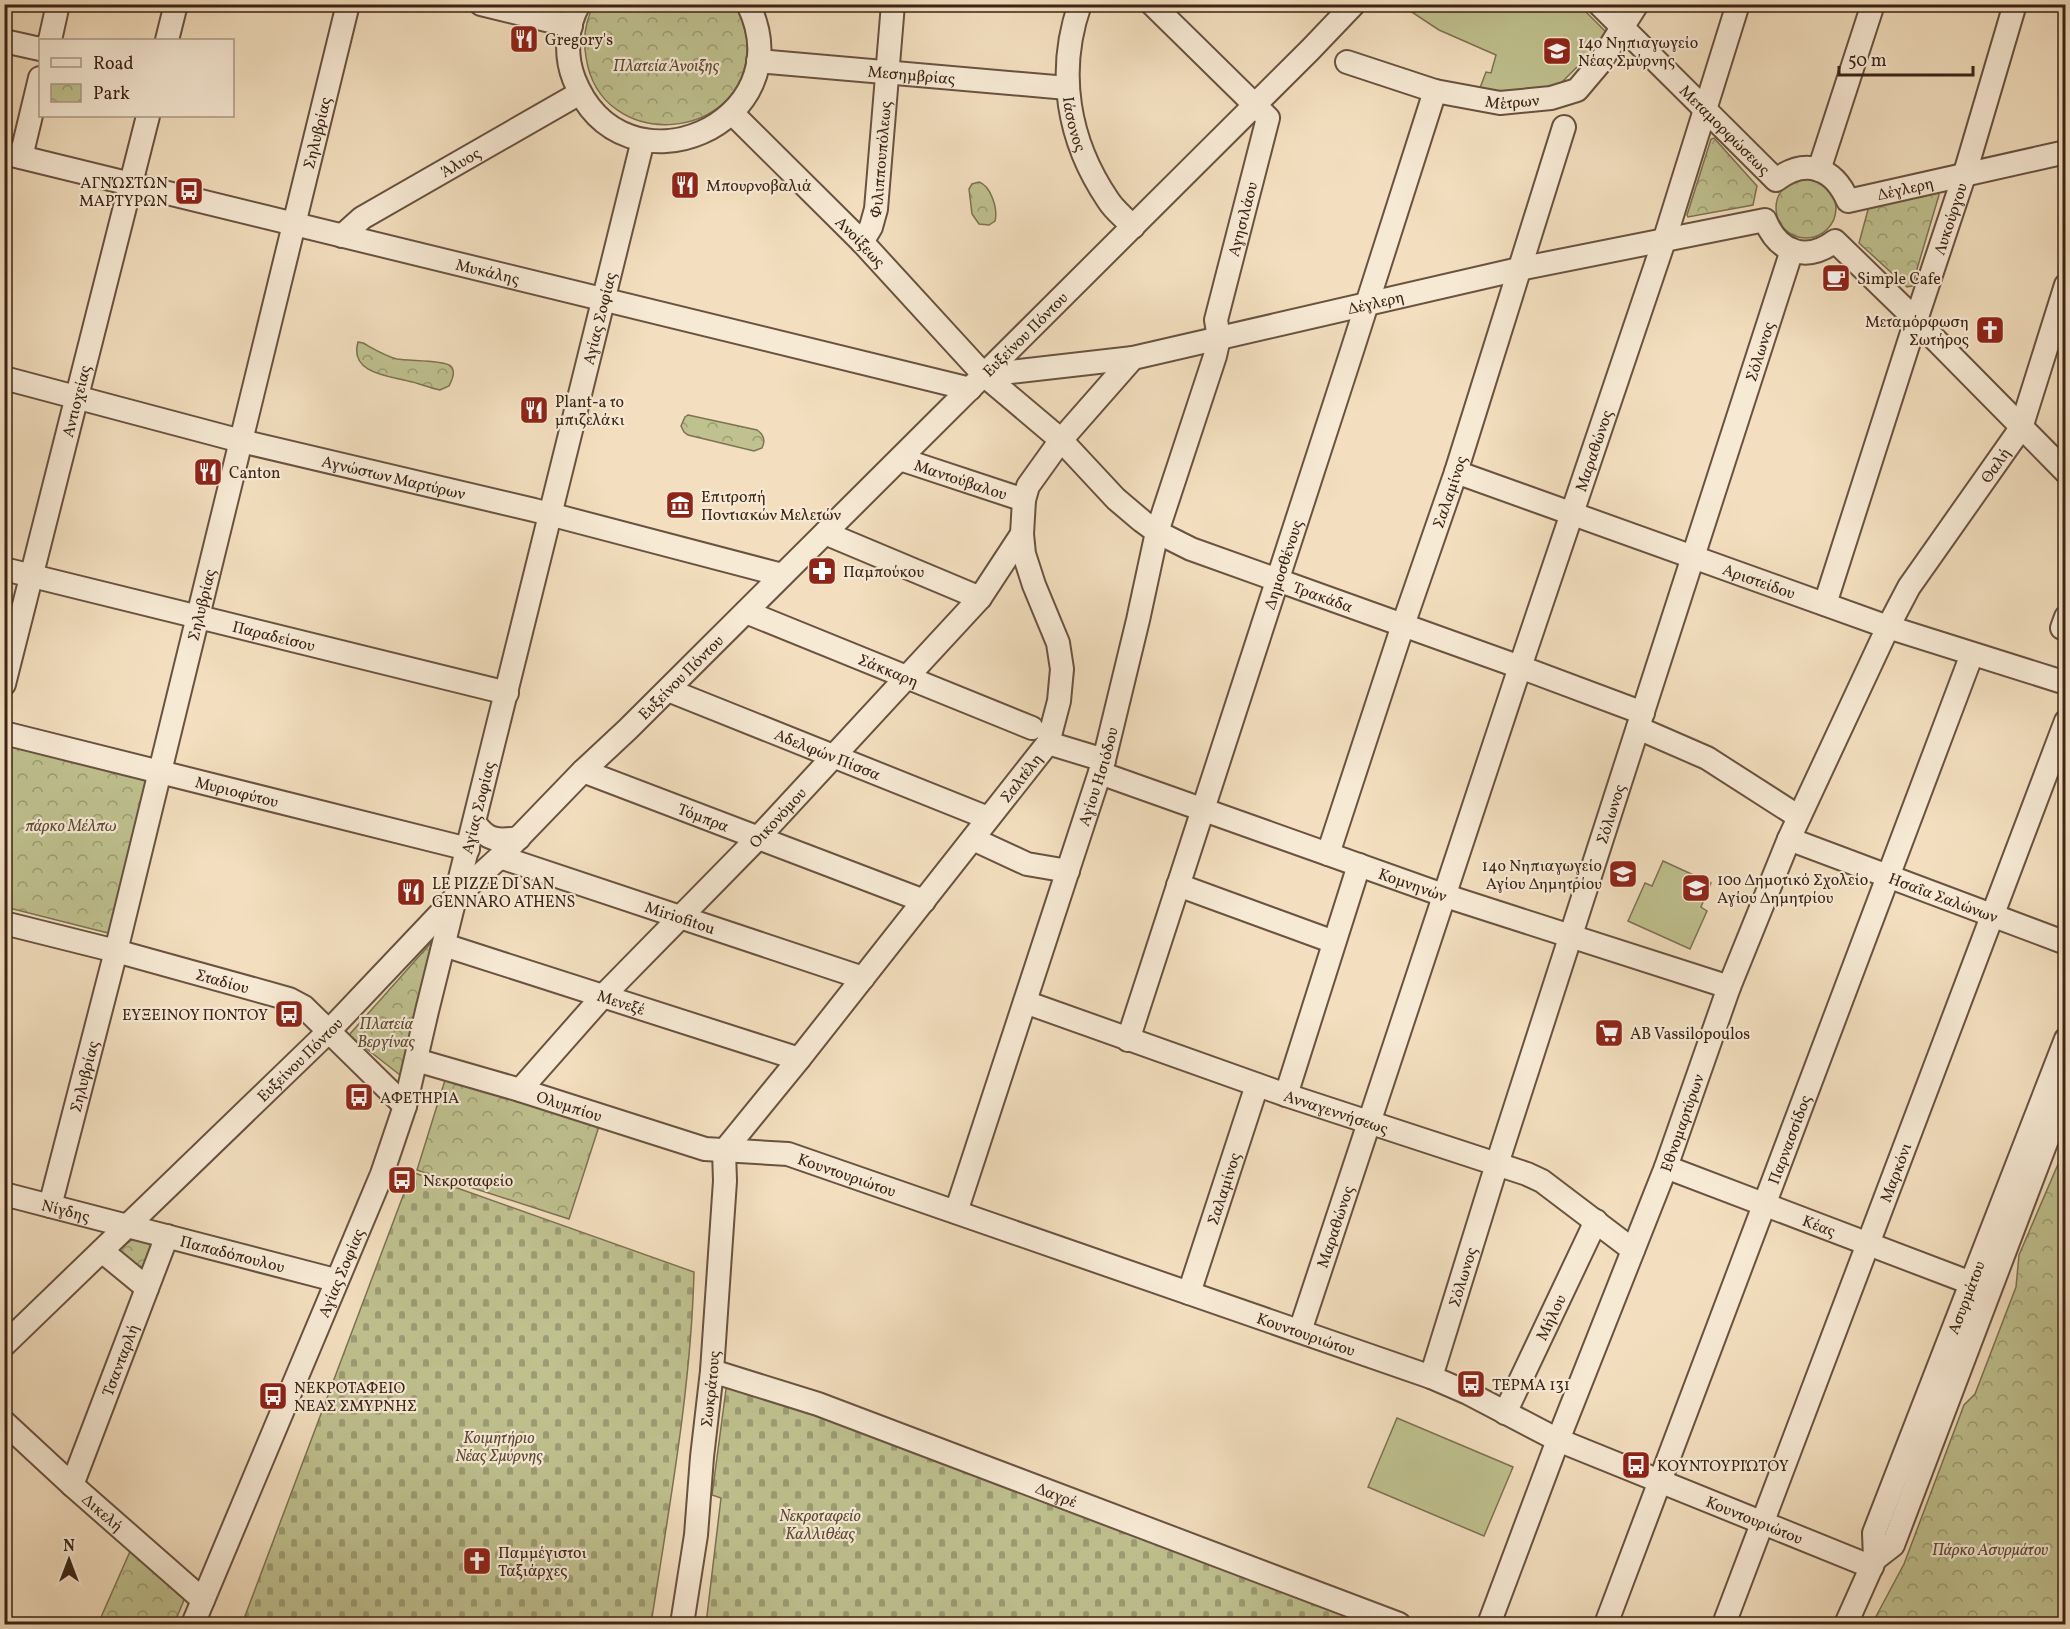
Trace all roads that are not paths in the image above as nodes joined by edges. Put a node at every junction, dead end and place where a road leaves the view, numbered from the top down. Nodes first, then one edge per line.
1 (58, 4) edge
2 (176, 4) edge
3 (348, 4) edge
4 (481, 4) edge
5 (579, 4) edge
6 (748, 4) edge
7 (893, 4) edge
8 (1080, 4) edge
9 (1152, 4) edge
10 (1599, 4) edge
11 (1637, 4) edge
12 (1738, 4) edge
13 (1873, 4) edge
14 (2015, 4) edge
15 (1352, 5) edge
16 (571, 26) junction
17 (1623, 29) junction
18 (50, 39) edge
19 (167, 39) edge
20 (4, 41) edge
21 (39, 49) edge
22 (758, 61) junction
23 (1347, 63) dead end
24 (887, 71) junction
25 (39, 81) edge
26 (1066, 88) junction
27 (1435, 91) junction
28 (580, 93) junction
29 (1254, 106) junction
30 (1706, 111) junction
31 (732, 113) junction
32 (148, 117) edge
33 (1564, 127) dead end
34 (643, 140) junction
35 (2066, 152) edge
36 (13, 155) edge
37 (1820, 170) junction
38 (1965, 173) junction
39 (130, 184) junction
40 (294, 224) junction
41 (1133, 227) junction
42 (342, 236) junction
43 (1665, 238) junction
44 (862, 242) junction
45 (1792, 250) junction
46 (1519, 269) junction
47 (2066, 285) edge
48 (603, 300) junction
49 (1368, 303) junction
50 (1916, 320) junction
51 (1219, 338) junction
52 (1133, 358) junction
53 (4, 378) edge
54 (977, 382) junction
55 (77, 398) junction
56 (2021, 428) junction
57 (1061, 440) junction
58 (241, 441) junction
59 (900, 459) junction
60 (1456, 471) junction
61 (2066, 472) edge
62 (1024, 500) junction
63 (1572, 513) junction
64 (551, 514) junction
65 (1157, 532) junction
66 (825, 533) junction
67 (1022, 534) junction
68 (1693, 557) junction
69 (4, 569) edge
70 (782, 575) junction
71 (32, 576) junction
72 (1276, 579) junction
73 (980, 598) junction
74 (1825, 604) junction
75 (746, 612) junction
76 (198, 617) junction
77 (1403, 625) junction
78 (1888, 627) junction
79 (1972, 654) junction
80 (1520, 667) junction
81 (906, 677) junction
82 (2066, 683) edge
83 (4, 684) edge
84 (668, 690) junction
85 (507, 693) junction
86 (1641, 721) junction
87 (2066, 721) edge
88 (4, 733) edge
89 (1040, 735) junction
90 (832, 756) junction
91 (1102, 767) junction
92 (583, 771) junction
93 (161, 772) junction
94 (1202, 810) junction
95 (1799, 817) junction
96 (988, 818) junction
97 (475, 823) junction
98 (519, 838) junction
99 (758, 838) junction
100 (973, 838) junction
101 (1789, 838) junction
102 (468, 849) junction
103 (1328, 854) junction
104 (500, 857) junction
105 (1359, 865) junction
106 (1068, 871) junction
107 (1889, 876) junction
108 (1178, 885) junction
109 (1446, 896) junction
110 (456, 897) junction
111 (924, 901) junction
112 (1992, 915) junction
113 (681, 917) junction
114 (4, 923) edge
115 (1571, 936) junction
116 (1334, 942) junction
117 (2066, 943) edge
118 (444, 945) junction
119 (116, 951) junction
120 (863, 978) junction
121 (1729, 987) junction
122 (603, 996) junction
123 (1025, 1002) junction
124 (333, 1036) junction
125 (2066, 1039) edge
126 (1128, 1040) junction
127 (799, 1059) junction
128 (416, 1060) junction
129 (1257, 1085) junction
130 (520, 1090) junction
131 (2066, 1090) edge
132 (1286, 1095) junction
133 (405, 1106) junction
134 (1371, 1122) junction
135 (724, 1151) junction
136 (1497, 1164) junction
137 (1666, 1167) junction
138 (4, 1194) edge
139 (1765, 1205) junction
140 (50, 1206) junction
141 (956, 1212) junction
142 (1596, 1221) junction
143 (129, 1226) junction
144 (167, 1236) junction
145 (1868, 1245) junction
146 (1632, 1250) junction
147 (102, 1251) junction
148 (336, 1280) junction
149 (1971, 1283) junction
150 (147, 1288) junction
151 (1189, 1293) junction
152 (1300, 1331) junction
153 (4, 1346) edge
154 (712, 1371) junction
155 (1431, 1377) junction
156 (1505, 1413) junction
157 (4, 1422) edge
158 (1558, 1440) junction
159 (1661, 1482) junction
160 (72, 1485) junction
161 (1763, 1523) junction
162 (1874, 1563) junction
163 (203, 1600) junction
164 (193, 1624) edge
165 (682, 1624) edge
166 (1399, 1624) edge
167 (1489, 1624) edge
168 (1606, 1624) edge
169 (1725, 1624) edge
170 (1846, 1624) edge

1 - 18 street
2 - 19 street
3 - 40 street, Σηλυβρίας
4 - 16 street
5 - 16 street
6 - 22 street
7 - 24 street, Φιλιππουπόλεως
8 - 26 street, Ιάσονος
9 - 29 street
10 - 17 street, Μεταμορφώσεως
11 - 17 street, Μέτρων
12 - 30 street, Μαραθώνος
13 - 37 street
14 - 38 street, Λυκούργου
15 - 29 street, Ευξείνου Πόντου
16 - 28 street
17 - 27 street, Μέτρων
17 - 30 street, Μεταμορφώσεως
20 - 21 street
22 - 24 street, Μεσημβρίας
22 - 31 street
23 - 27 street, Μέτρων
24 - 26 street, Μεσημβρίας
24 - 44 street, Φιλιππουπόλεως
25 - 36 street
26 - 41 street, Ιάσονος
27 - 49 street, Δημοσθένους
28 - 34 street
28 - 42 street, Άλυος
29 - 41 street, Ευξείνου Πόντου
29 - 51 street, Αγησιλάου
30 - 37 street, Μεταμορφώσεως
30 - 43 street, Μαραθώνος
31 - 34 street
31 - 44 street, Ανοίξεως
32 - 39 street, Αντιοχείας
33 - 46 street, Σαλαμίνος
34 - 48 street, Αγίας Σοφίας
35 - 38 street, Δέγλερη
36 - 39 street, Μυκάλης
37 - 38 street, Δέγλερη
38 - 50 street, Λυκούργου
39 - 40 street, Μυκάλης
39 - 55 street, Αντιοχείας
40 - 42 street, Μυκάλης
40 - 58 street, Σηλυβρίας
41 - 54 street, Ευξείνου Πόντου
42 - 48 street, Μυκάλης
43 - 45 street, Δέγλερη
43 - 46 street, Δέγλερη
43 - 63 street, Μαραθώνος
44 - 54 street, Ανοίξεως
45 - 50 street
45 - 68 street, Σόλωνος
46 - 49 street, Δέγλερη
46 - 60 street, Σαλαμίνος
47 - 56 street, Θαλή
48 - 54 street, Μυκάλης
48 - 64 street, Αγίας Σοφίας
49 - 51 street, Δέγλερη
49 - 72 street, Δημοσθένους
50 - 56 street
50 - 74 street, Λυκούργου
51 - 52 street, Δέγλερη
51 - 65 street, Αγίου Ησιόδου
52 - 54 street, Δέγλερη
52 - 57 street, Σαλτέλη
53 - 55 street, Αγνώστων Μαρτύρων
54 - 57 street, Τρακάδα
54 - 59 street, Ευξείνου Πόντου
55 - 58 street, Αγνώστων Μαρτύρων
55 - 71 street, Αντιοχείας
56 - 61 street
56 - 78 street, Θαλή
57 - 62 street, Σαλτέλη
57 - 65 street, Τρακάδα
58 - 64 street, Αγνώστων Μαρτύρων
58 - 76 street, Σηλυβρίας
59 - 62 street, Μαντούβαλου
59 - 66 street, Ευξείνου Πόντου
60 - 63 street, Αριστείδου
60 - 77 street, Σαλαμίνος
62 - 67 street, Σαλτέλη
63 - 68 street, Αριστείδου
63 - 80 street, Μαραθώνος
64 - 70 street, Αγνώστων Μαρτύρων
64 - 85 street, Αγίας Σοφίας
65 - 72 street, Τρακάδα
65 - 91 street, Αγίου Ησιόδου
66 - 70 street, Ευξείνου Πόντου
66 - 73 street
67 - 73 street, Οικονόμου
67 - 89 street, Σαλτέλη
68 - 74 street, Αριστείδου
68 - 86 street, Σόλωνος
69 - 71 street, Παραδείσου
70 - 75 street, Ευξείνου Πόντου
71 - 76 street, Παραδείσου
71 - 83 street, Αντιοχείας
72 - 77 street, Τρακάδα
72 - 94 street, Δημοσθένους
73 - 81 street, Οικονόμου
74 - 78 street, Αριστείδου
75 - 81 street, Σάκκαρη
75 - 84 street, Ευξείνου Πόντου
76 - 85 street, Παραδείσου
76 - 93 street, Σηλυβρίας
77 - 80 street, Τρακάδα
77 - 103 street, Σαλαμίνος
78 - 79 street, Αριστείδου
78 - 95 street, Εθνομαρτύρων
79 - 82 street, Αριστείδου
79 - 107 street, Παρνασσίδος
80 - 86 street, Τρακάδα
80 - 109 street, Μαραθώνος
81 - 89 street, Σάκκαρη
81 - 90 street, Οικονόμου
84 - 90 street, Αδελφών Πίσσα
84 - 92 street, Ευξείνου Πόντου
85 - 97 street, Αγίας Σοφίας
86 - 95 street, Τρακάδα
86 - 115 street, Σόλωνος
87 - 112 street, Μαρκόνι
88 - 93 street, Μυριοφύτου
89 - 91 street, Σάκκαρη
89 - 96 street, Σαλτέλη
90 - 96 street, Αδελφών Πίσσα
90 - 99 street, Οικονόμου
91 - 94 street, Κομνηνών
91 - 106 street, Αγίου Ησιόδου
92 - 98 street, Ευξείνου Πόντου
92 - 99 street, Τόμπρα
93 - 102 street, Μυριοφύτου
93 - 119 street, Σηλυβρίας
94 - 103 street, Κομνηνών
94 - 108 street, Δημοσθένους
95 - 101 street, Εθνομαρτύρων
96 - 100 street, Σαλτέλη
97 - 98 street
97 - 102 street, Αγίας Σοφίας
98 - 104 street, Ευξείνου Πόντου
99 - 111 street, Τόμπρα
99 - 113 street, Οικονόμου
100 - 106 street
100 - 111 street, Σαλτέλη
101 - 107 street, Ησαΐα Σαλώνων
101 - 121 street, Εθνομαρτύρων
102 - 110 street, Αγίας Σοφίας
103 - 105 street, Κομνηνών
104 - 110 street, Ευξείνου Πόντου
104 - 113 street, Miriofitou
105 - 109 street, Κομνηνών
105 - 116 street
106 - 123 street, Αγίου Ησιόδου
107 - 112 street, Ησαΐα Σαλώνων
107 - 139 street, Παρνασσίδος
108 - 116 street
108 - 126 street, Δημοσθένους
109 - 115 street, Κομνηνών
109 - 134 street, Μαραθώνος
110 - 118 street, Αγίας Σοφίας
110 - 124 street, Ευξείνου Πόντου
111 - 120 street, Σαλτέλη
112 - 117 street, Ησαΐα Σαλώνων
112 - 145 street, Μαρκόνι
113 - 120 street, Miriofitou
113 - 122 street, Οικονόμου
114 - 119 street, Σταδίου
115 - 121 street, Κομνηνών
115 - 136 street, Σόλωνος
116 - 132 street
118 - 122 street, Μενεξέ
118 - 128 street, Αγίας Σοφίας
119 - 124 street, Σταδίου
119 - 140 street, Σηλυβρίας
120 - 127 street, Σαλτέλη
121 - 137 street, Εθνομαρτύρων
122 - 127 street, Μενεξέ
122 - 130 street, Οικονόμου
123 - 126 street, Ανναγεννήσεως
123 - 141 street, Αγίου Ησιόδου
124 - 133 street, Σταδίου
124 - 143 street, Ευξείνου Πόντου
125 - 149 street, Ασυρμάτου
126 - 129 street, Ανναγεννήσεως
127 - 135 street, Σαλτέλη
128 - 130 street, Ολυμπίου
128 - 133 street, Αγίας Σοφίας
129 - 132 street, Ανναγεννήσεως
129 - 151 street, Σαλαμίνος
130 - 135 street, Ολυμπίου
131 - 162 street, Ασυρμάτου
132 - 134 street, Ανναγεννήσεως
133 - 148 street, Αγίας Σοφίας
134 - 136 street, Ανναγεννήσεως
134 - 152 street, Μαραθώνος
135 - 141 street, Κουντουριώτου
135 - 154 street, Σωκράτους
136 - 142 street, Ανναγεννήσεως
136 - 155 street, Σόλωνος
137 - 139 street, Κέας
137 - 146 street, Εθνομαρτύρων
138 - 140 street, Νίγδης
139 - 145 street, Κέας
139 - 159 street, Παρνασσίδος
140 - 143 street, Νίγδης
141 - 151 street, Κουντουριώτου
142 - 146 street, Ανναγεννήσεως
142 - 156 street, Μήλου
143 - 144 street, Παπαδόπουλου
143 - 147 street, Ευξείνου Πόντου
144 - 148 street, Παπαδόπουλου
144 - 150 street, Τσανταρλή
145 - 149 street, Κέας
145 - 161 street, Μαρκόνι
146 - 158 street, Εθνομαρτύρων
147 - 150 street
147 - 153 street, Ευξείνου Πόντου
148 - 163 street, Αγίας Σοφίας
149 - 162 street, Ασυρμάτου
150 - 160 street, Τσανταρλή
151 - 152 street, Κουντουριώτου
152 - 155 street, Κουντουριώτου
154 - 165 street, Σωκράτους
154 - 166 street, Δαγρέ
155 - 156 street, Κουντουριώτου
156 - 158 street, Κουντουριώτου
157 - 160 street, Δικελή
158 - 159 street, Κουντουριώτου
158 - 167 street, Εθνομαρτύρων
159 - 161 street, Κουντουριώτου
159 - 168 street, Παρνασσίδος
160 - 163 street, Δικελή
161 - 162 street, Κουντουριώτου
161 - 169 street, Μαρκόνι
162 - 170 street, Ασυρμάτου
163 - 164 street, Αγίας Σοφίας

